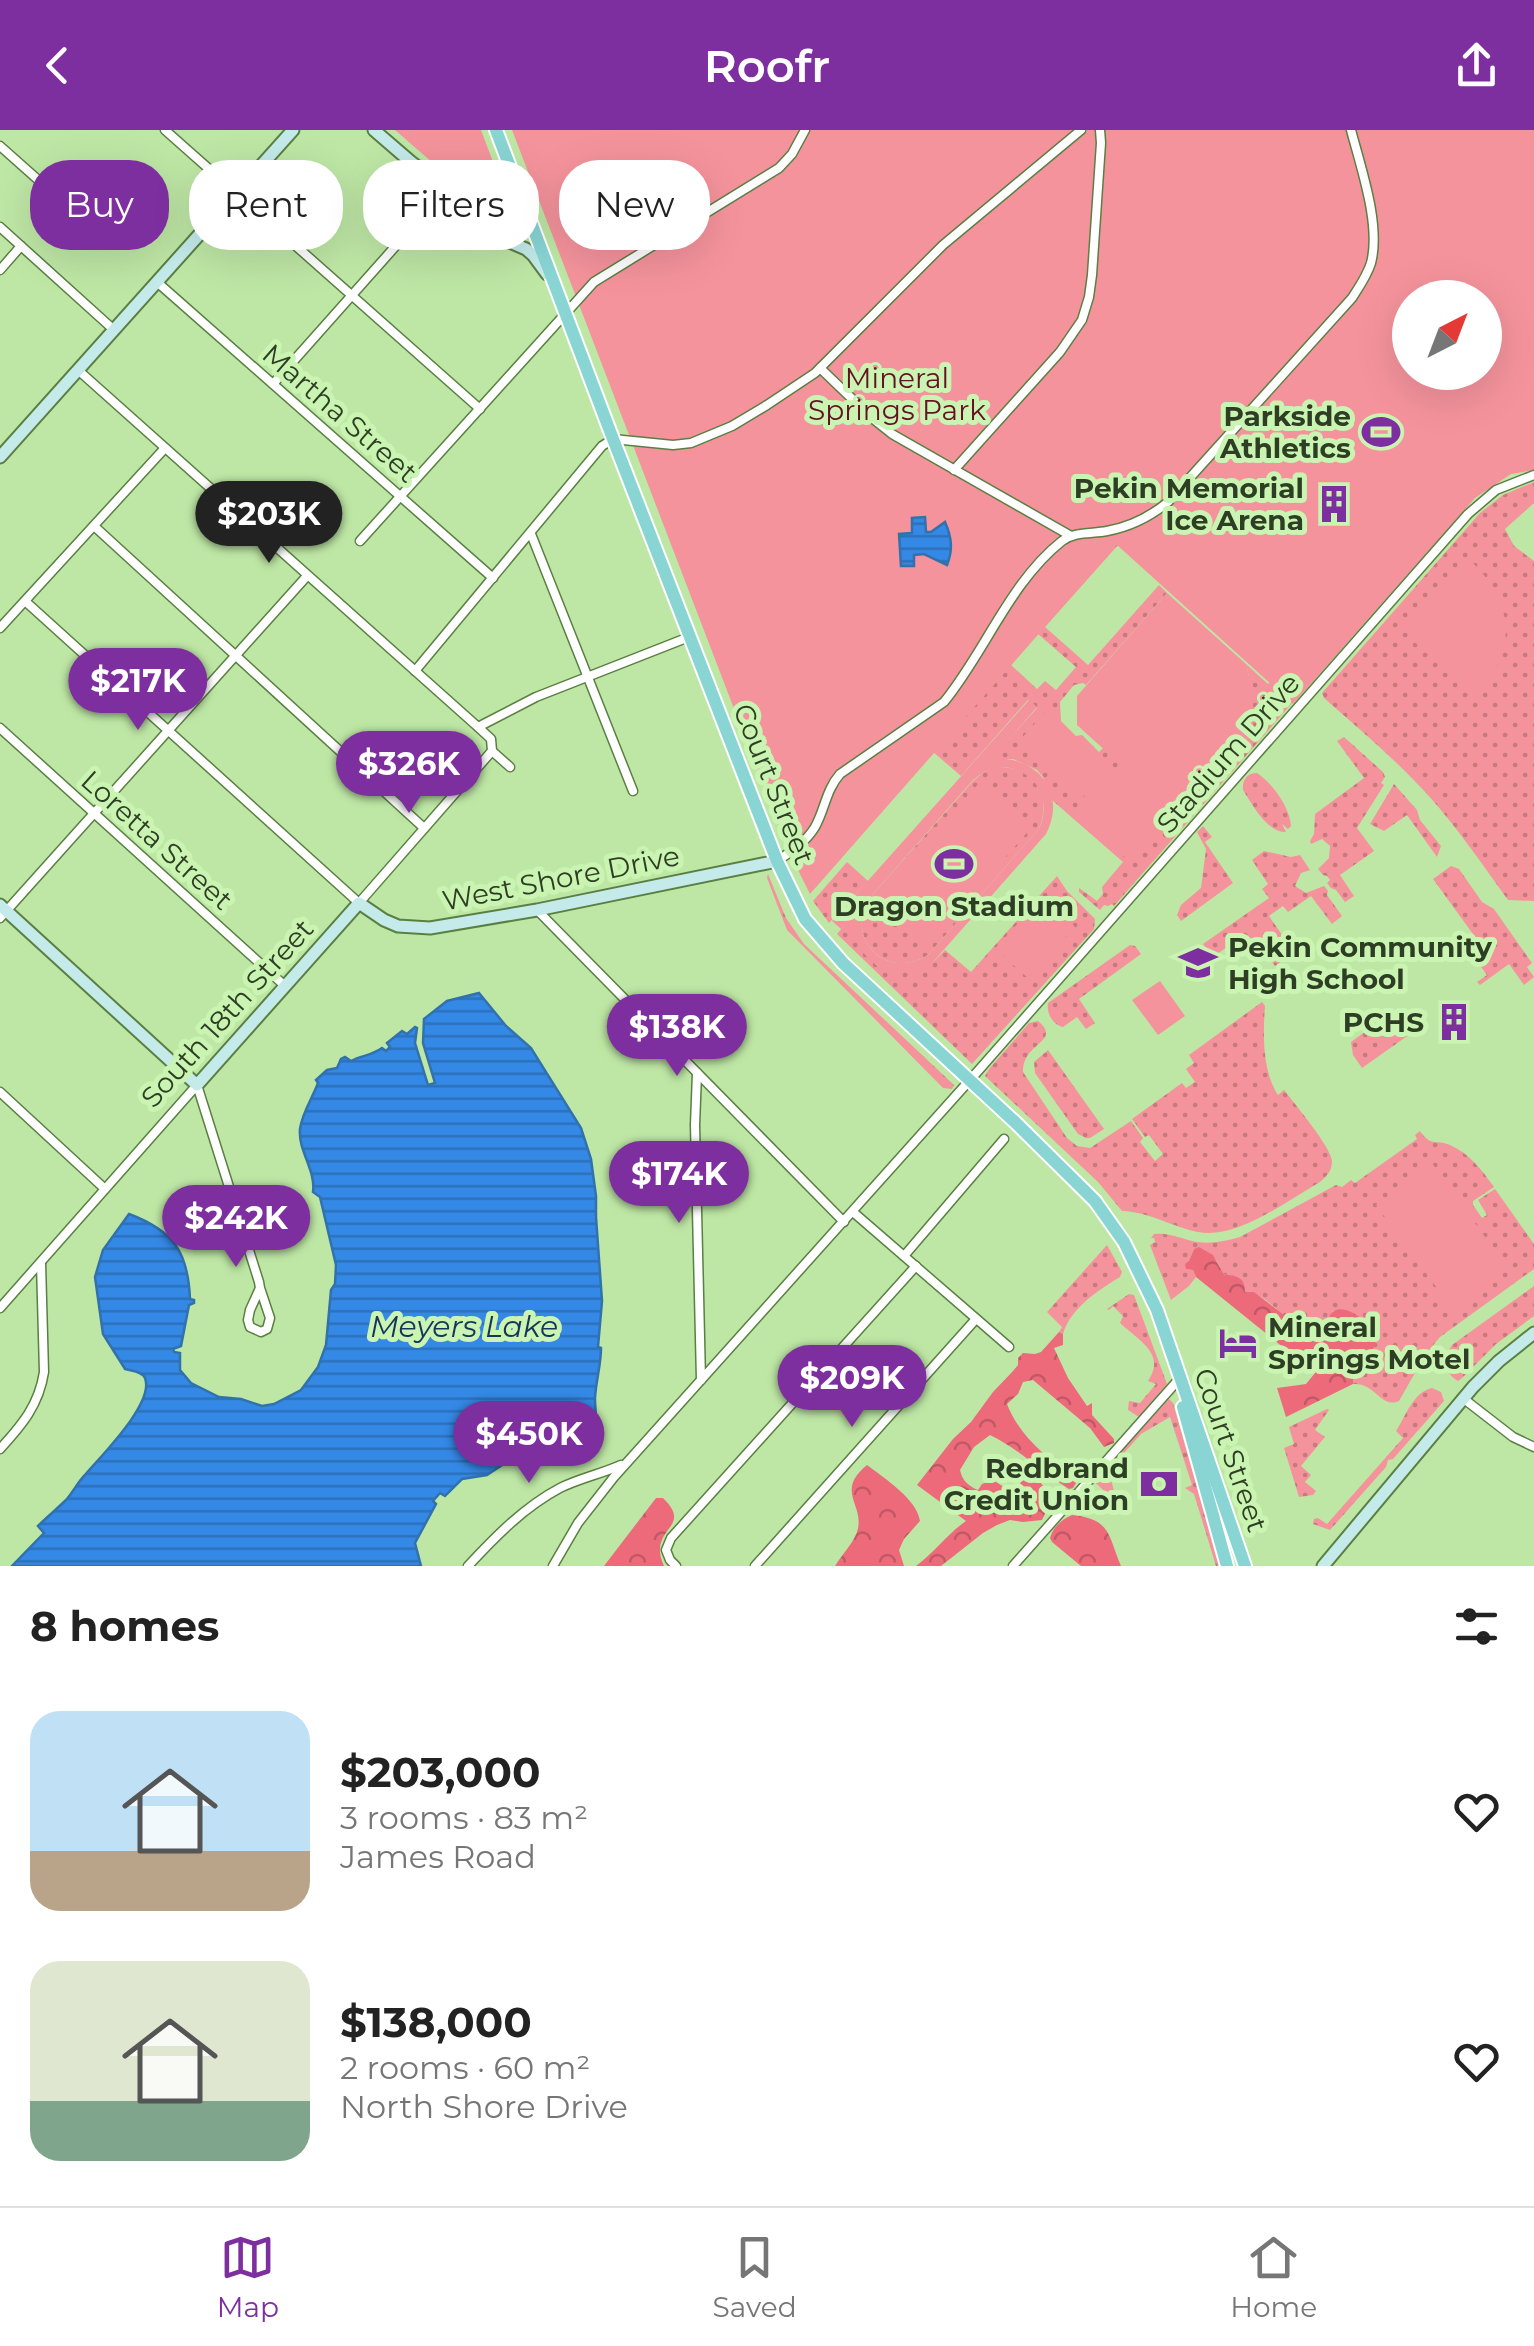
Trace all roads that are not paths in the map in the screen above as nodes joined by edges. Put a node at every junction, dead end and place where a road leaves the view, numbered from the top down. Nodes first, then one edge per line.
1 (165, 130) edge
2 (293, 130) edge
3 (374, 130) edge
4 (496, 130) edge
5 (805, 130) edge
6 (1082, 130) edge
7 (1100, 130) edge
8 (1350, 130) edge
9 (0, 146) edge
10 (199, 160) edge
11 (266, 160) edge
12 (409, 160) edge
13 (507, 160) edge
14 (30, 173) edge
15 (0, 227) edge
16 (539, 244) edge
17 (21, 246) junction
18 (189, 246) edge
19 (300, 250) edge
20 (393, 250) edge
21 (526, 250) edge
22 (0, 270) edge
23 (157, 282) junction
24 (557, 292) junction
25 (352, 296) junction
26 (565, 312) junction
27 (114, 330) junction
28 (820, 368) junction
29 (78, 370) junction
30 (273, 384) junction
31 (480, 409) junction
32 (613, 439) junction
33 (165, 448) junction
34 (0, 457) edge
35 (954, 470) junction
36 (1534, 475) edge
37 (400, 496) junction
38 (94, 526) junction
39 (531, 534) junction
40 (1071, 536) junction
41 (360, 542) dead end
42 (307, 576) junction
43 (493, 578) junction
44 (25, 601) junction
45 (0, 628) edge
46 (689, 637) junction
47 (235, 654) junction
48 (415, 671) junction
49 (588, 676) junction
50 (478, 727) junction
51 (0, 728) edge
52 (167, 729) junction
53 (492, 751) junction
54 (510, 766) dead end
55 (634, 791) dead end
56 (94, 813) junction
57 (424, 828) junction
58 (777, 860) junction
59 (359, 903) junction
60 (537, 910) junction
61 (2, 911) edge
62 (285, 986) junction
63 (697, 1073) junction
64 (970, 1080) junction
65 (197, 1085) junction
66 (0, 1092) edge
67 (1004, 1140) dead end
68 (106, 1189) junction
69 (853, 1212) junction
70 (844, 1222) junction
71 (904, 1256) junction
72 (41, 1264) junction
73 (916, 1266) junction
74 (0, 1287) edge
75 (260, 1288) junction
76 (10, 1296) junction
77 (0, 1308) edge
78 (976, 1318) junction
79 (1534, 1332) edge
80 (1009, 1347) dead end
81 (1178, 1379) junction
82 (701, 1380) junction
83 (1464, 1399) junction
84 (1534, 1448) edge
85 (0, 1450) edge
86 (629, 1460) junction
87 (468, 1566) edge
88 (554, 1566) edge
89 (676, 1566) edge
90 (756, 1566) edge
91 (1013, 1566) edge
92 (1227, 1566) edge
93 (1244, 1566) edge
94 (1319, 1566) edge

1 - 10 street
2 - 11 street
3 - 12 street
4 - 13 main road, Court Street
5 - 26 street
6 - 28 street
7 - 35 street
8 - 40 street
9 - 14 street
15 - 17 street
16 - 24 main road, Court Street
17 - 22 street
17 - 27 street
18 - 23 street
19 - 25 street
20 - 25 street
21 - 24 street
23 - 27 street
23 - 30 street, Martha Street
24 - 26 main road, Court Street
25 - 30 street
25 - 31 street
26 - 31 street
26 - 32 main road, Court Street
27 - 29 street
28 - 32 street
28 - 35 street
29 - 33 street
29 - 34 street
30 - 37 street, Martha Street
31 - 37 street
32 - 39 street
32 - 46 main road, Court Street
33 - 38 street
33 - 42 street
35 - 40 street
36 - 64 street, Stadium Drive
37 - 41 street
37 - 43 street, Martha Street
38 - 44 street
38 - 47 street
39 - 43 street
39 - 49 street
40 - 58 street
42 - 47 street
42 - 48 street
43 - 48 street
44 - 45 street
44 - 52 street
46 - 49 street
46 - 58 main road, Court Street
47 - 52 street
47 - 57 street
48 - 50 street
49 - 50 street
49 - 55 street
50 - 53 street
51 - 56 street, Loretta Street
52 - 56 street
52 - 59 street
53 - 54 street
53 - 57 street, South 18th Street
56 - 61 street
56 - 62 street, Loretta Street
57 - 59 street, South 18th Street
58 - 60 street, West Shore Drive
58 - 64 main road, Court Street
59 - 60 street, West Shore Drive
59 - 62 street, South 18th Street
60 - 63 street
61 - 65 street
62 - 65 street, South 18th Street
63 - 70 street
63 - 82 street
64 - 69 street, Stadium Drive
64 - 81 main road, Court Street
65 - 68 street, South 18th Street
65 - 75 street
66 - 68 street
67 - 71 street
68 - 72 street, South 18th Street
69 - 70 street, Stadium Drive
69 - 71 street
70 - 82 street, Stadium Drive
71 - 73 street
72 - 76 street, South 18th Street
72 - 85 street
73 - 78 street
73 - 89 street
74 - 76 street
75 - 75 street
76 - 77 street, South 18th Street
78 - 80 street
78 - 90 street
79 - 83 street
81 - 91 street
81 - 92 main road, Court Street
81 - 93 main road, Court Street
82 - 86 street, Stadium Drive
83 - 84 street
83 - 94 street
86 - 87 street
86 - 88 street, Stadium Drive

